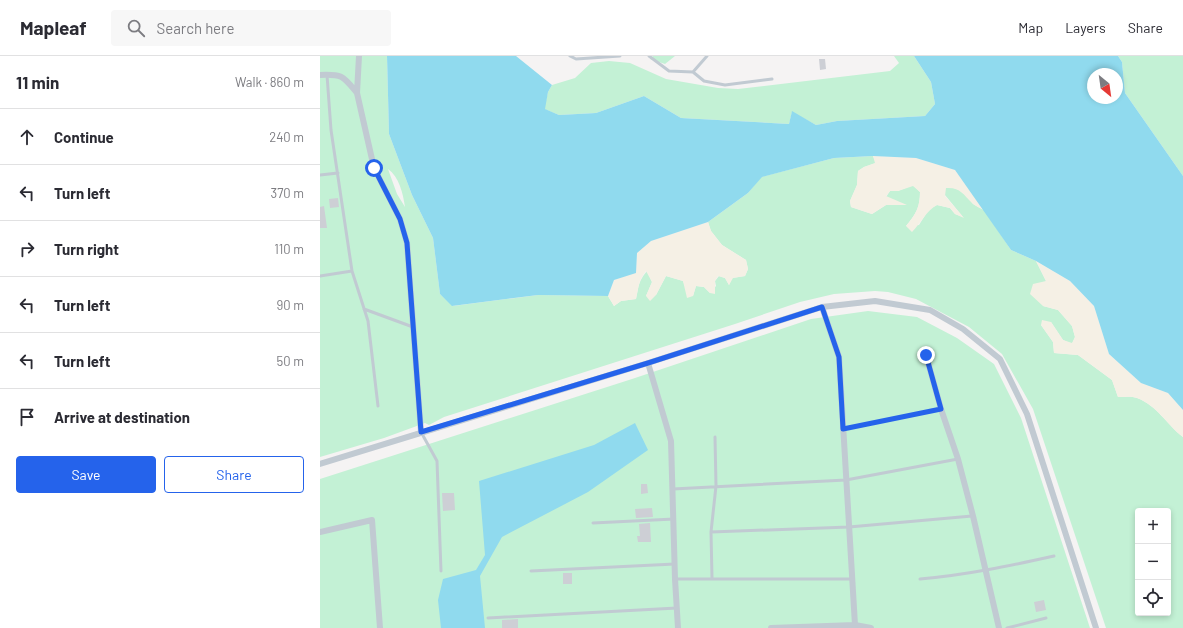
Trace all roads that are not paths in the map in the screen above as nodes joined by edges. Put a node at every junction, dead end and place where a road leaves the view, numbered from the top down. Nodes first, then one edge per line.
1 (359, 56) edge
2 (570, 56) edge
3 (620, 56) edge
4 (649, 56) edge
5 (707, 56) edge
6 (693, 72) junction
7 (323, 75) edge
8 (772, 79) dead end
9 (358, 93) junction
10 (338, 172) junction
11 (320, 175) edge
12 (352, 272) junction
13 (320, 276) edge
14 (822, 307) junction
15 (364, 309) junction
16 (413, 327) junction
17 (926, 355) dead end
18 (648, 363) junction
19 (378, 406) dead end
20 (941, 409) junction
21 (843, 429) junction
22 (421, 432) junction
23 (715, 437) dead end
24 (958, 459) junction
25 (320, 464) edge
26 (846, 480) junction
27 (716, 486) junction
28 (673, 489) junction
29 (973, 516) junction
30 (674, 519) junction
31 (593, 524) dead end
32 (849, 527) junction
33 (320, 532) edge
34 (711, 532) junction
35 (1054, 556) dead end
36 (675, 564) junction
37 (531, 571) dead end
38 (985, 571) junction
39 (441, 572) dead end
40 (712, 578) junction
41 (852, 578) junction
42 (675, 579) junction
43 (920, 579) dead end
44 (677, 608) junction
45 (488, 618) dead end
46 (1046, 618) dead end
47 (855, 625) junction
48 (813, 627) edge
49 (380, 628) edge
50 (678, 628) edge
51 (772, 628) edge
52 (871, 628) edge
53 (999, 628) edge
54 (1007, 628) edge
55 (1096, 628) edge

1 - 9 street
2 - 3 lane
4 - 6 lane
5 - 6 lane
6 - 8 lane
7 - 9 street
7 - 10 lane
9 - 16 street
10 - 11 lane
10 - 12 lane
12 - 13 lane
12 - 15 lane
14 - 18 street
14 - 21 street
14 - 55 street
15 - 16 lane
15 - 19 lane
16 - 22 street
17 - 20 street
18 - 22 street
18 - 28 street
20 - 21 lane
20 - 24 street
21 - 26 street
22 - 25 street
22 - 39 lane
23 - 27 lane
24 - 26 lane
24 - 29 street
26 - 27 lane
26 - 32 street
27 - 28 lane
27 - 34 lane
28 - 30 street
29 - 32 lane
29 - 38 street
30 - 31 lane
30 - 36 street
32 - 34 lane
32 - 41 street
33 - 49 street
34 - 40 lane
35 - 38 lane
36 - 37 lane
36 - 42 street
38 - 43 lane
38 - 53 street
40 - 41 lane
40 - 42 lane
41 - 47 street
42 - 44 street
44 - 45 lane
44 - 50 street
46 - 54 lane
47 - 48 street
47 - 52 street
48 - 51 street

